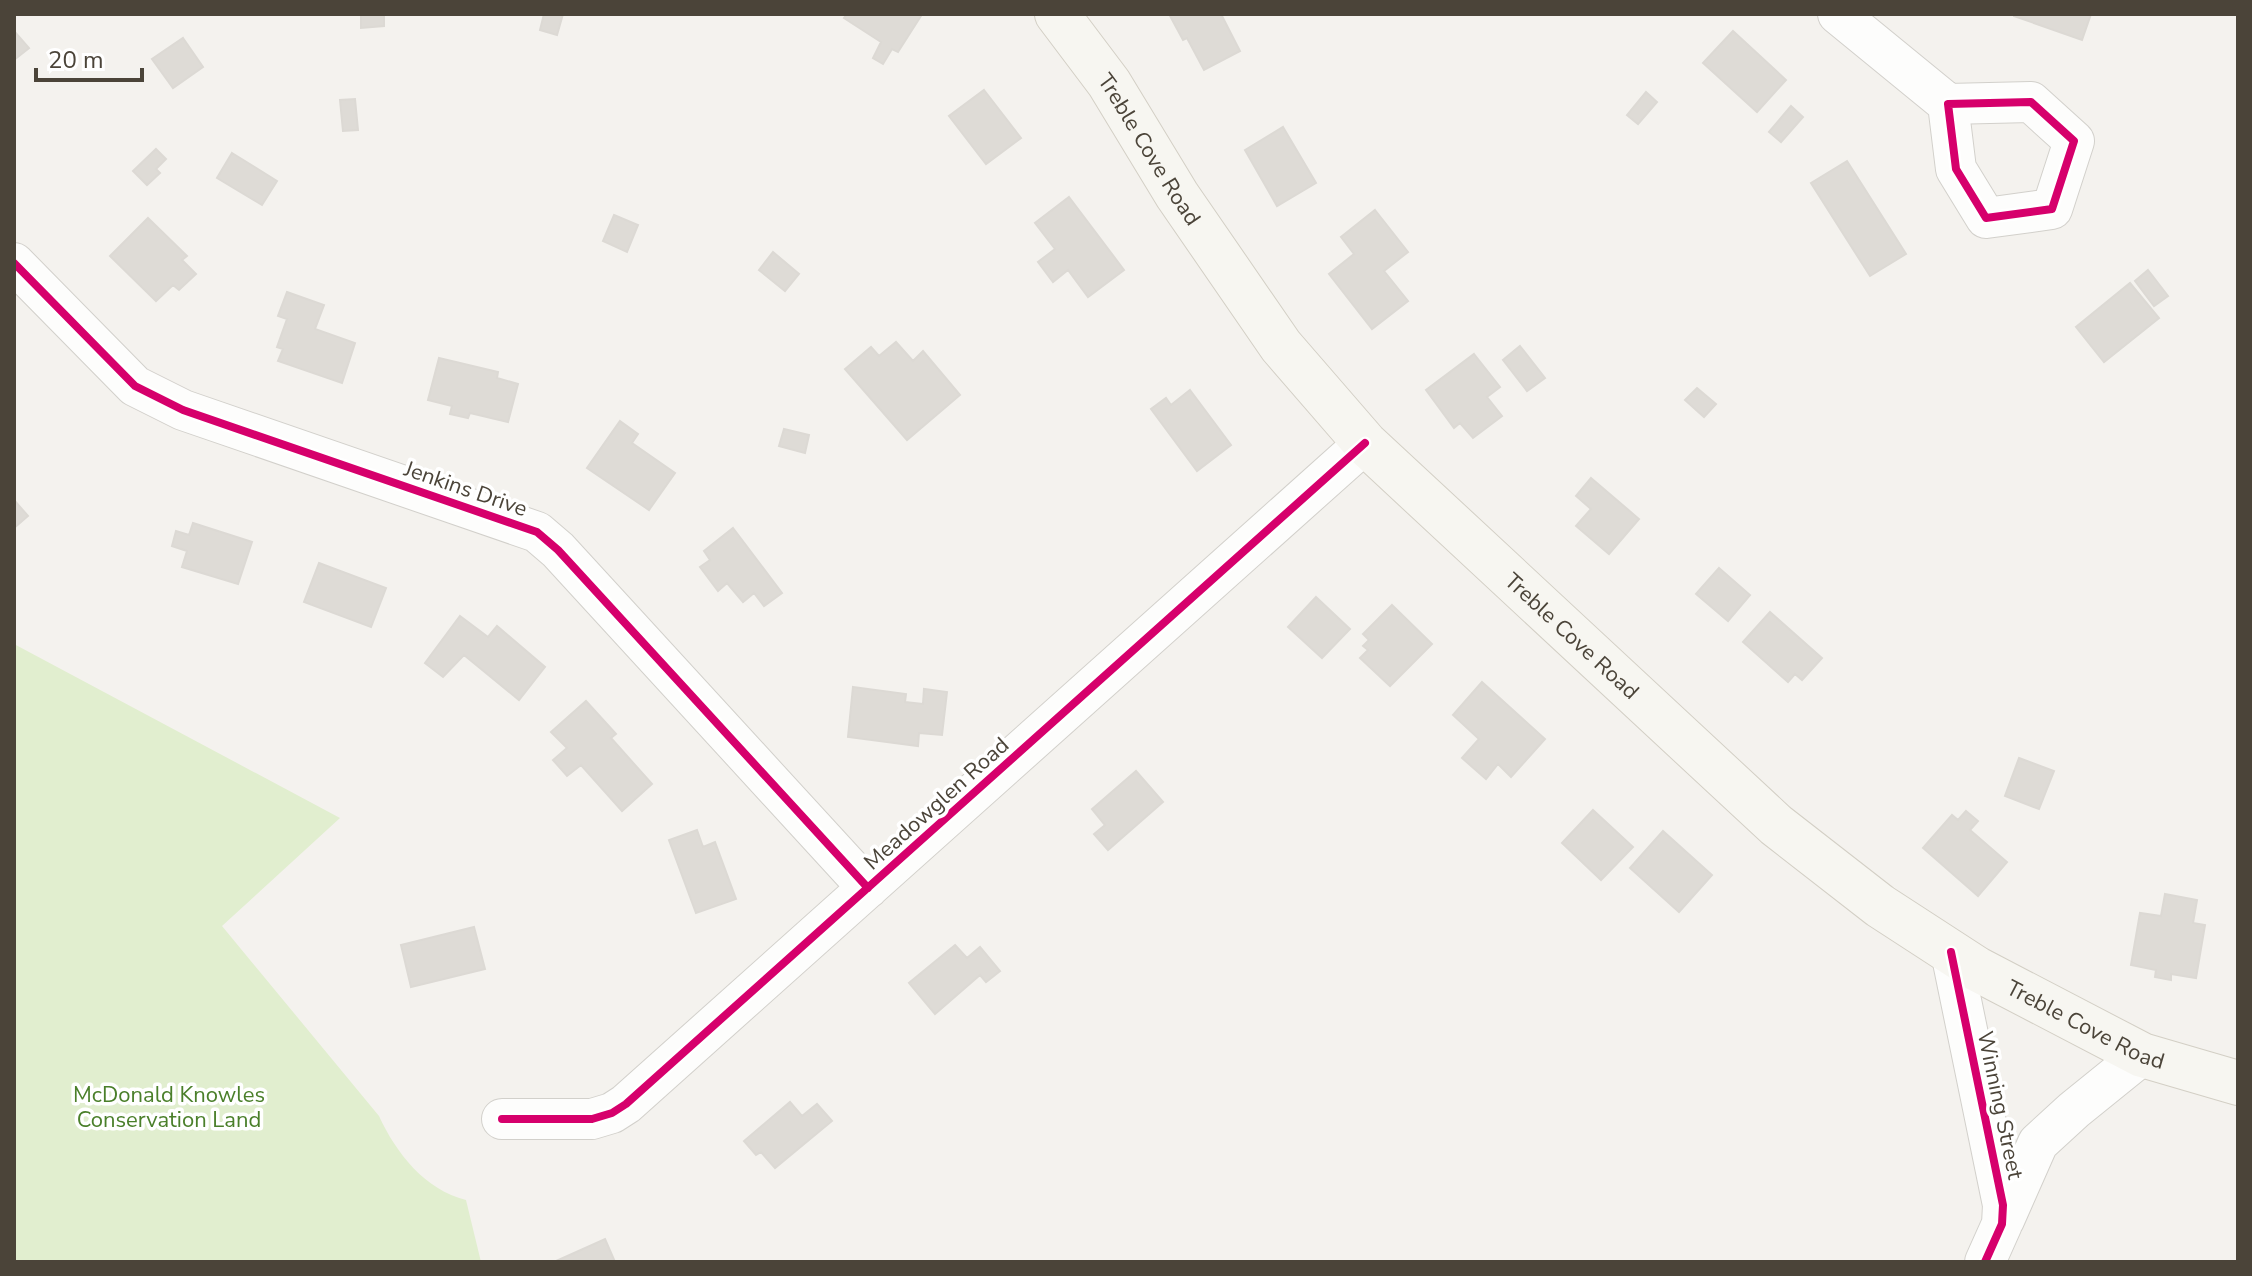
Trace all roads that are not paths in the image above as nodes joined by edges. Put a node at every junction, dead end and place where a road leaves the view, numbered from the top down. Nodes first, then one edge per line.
1 (1057, 14) edge
2 (1838, 14) edge
3 (1948, 104) dead end
4 (14, 263) edge
5 (1365, 443) junction
6 (868, 888) junction
7 (1951, 952) junction
8 (2142, 1055) junction
9 (2238, 1083) edge
10 (502, 1119) dead end
11 (2002, 1224) junction
12 (1985, 1262) edge

1 - 5 main road, Treble Cove Road
2 - 3 street
4 - 6 street, Jenkins Drive
5 - 6 street, Meadowglen Road
5 - 7 main road, Treble Cove Road
6 - 10 street, Meadowglen Road
7 - 8 main road, Treble Cove Road
7 - 11 street, Winning Street
8 - 9 main road, Treble Cove Road
8 - 11 street, Winning Street
11 - 12 street, Winning Street

